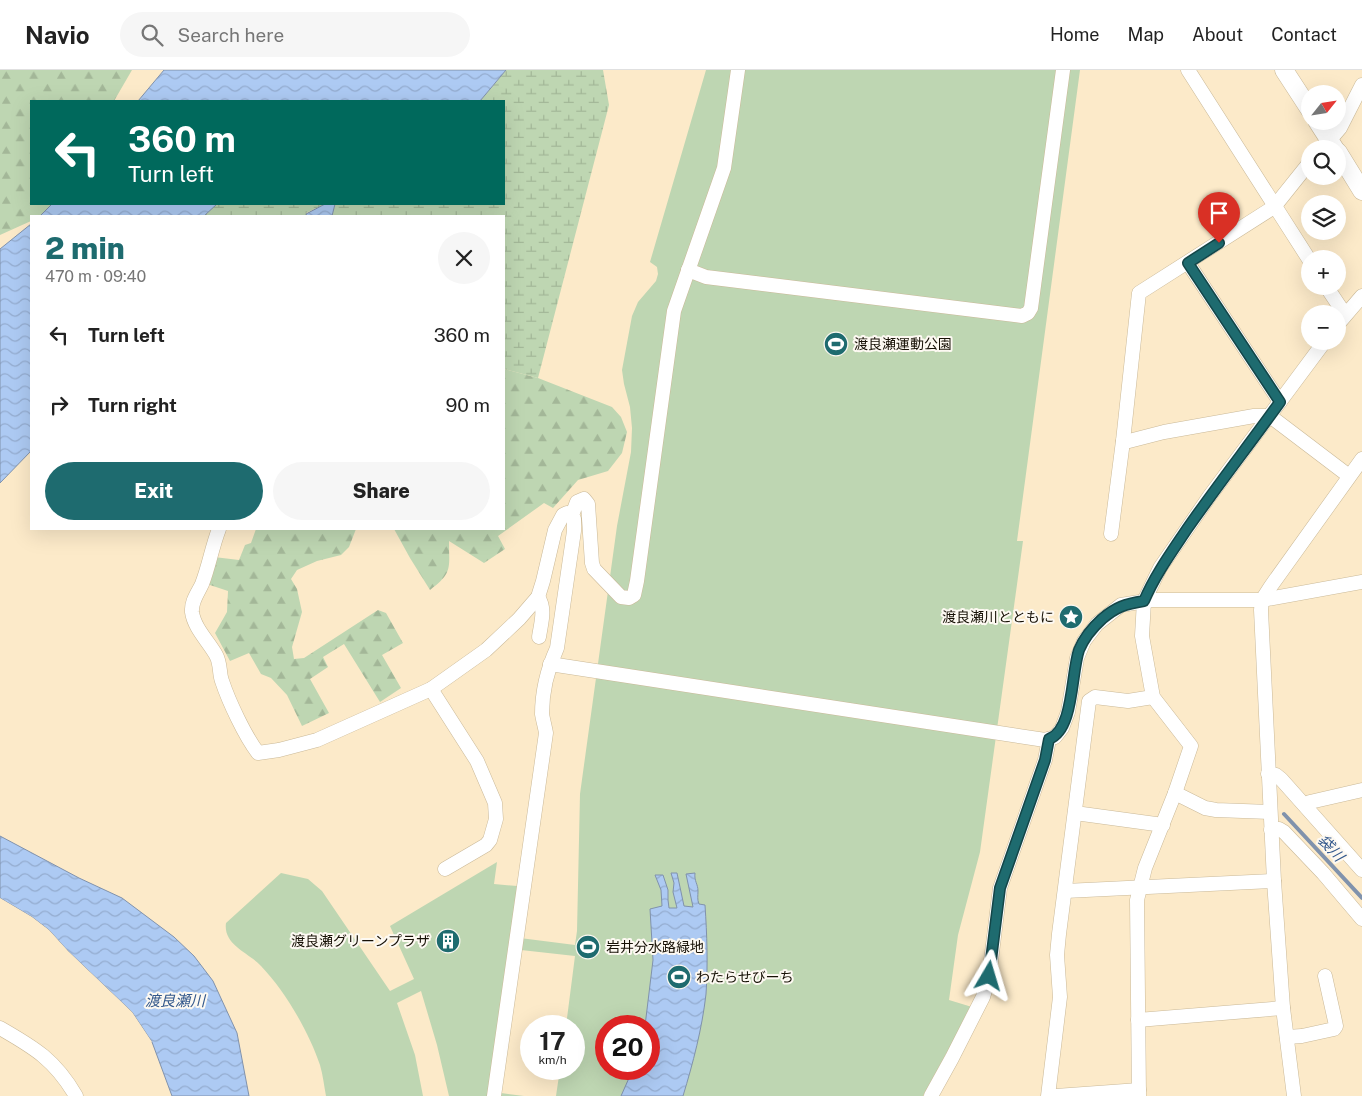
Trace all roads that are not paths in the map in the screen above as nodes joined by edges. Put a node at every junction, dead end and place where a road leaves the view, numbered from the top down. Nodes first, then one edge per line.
1 (738, 70) edge
2 (1063, 70) edge
3 (1188, 70) edge
4 (1284, 70) edge
5 (1362, 85) edge
6 (1301, 96) edge
7 (1335, 140) edge
8 (1346, 169) edge
9 (1301, 173) edge
10 (1362, 191) edge
11 (1274, 206) junction
12 (1302, 250) edge
13 (1188, 263) junction
14 (688, 270) junction
15 (1362, 296) edge
16 (1346, 314) edge
17 (1318, 350) edge
18 (1280, 402) junction
19 (1270, 416) junction
20 (1123, 441) junction
21 (1362, 459) edge
22 (1349, 476) junction
23 (572, 515) junction
24 (218, 530) edge
25 (1110, 534) dead end
26 (1362, 582) edge
27 (538, 596) junction
28 (1262, 600) junction
29 (1144, 601) junction
30 (539, 637) dead end
31 (556, 666) junction
32 (432, 689) junction
33 (1153, 697) junction
34 (1045, 740) junction
35 (1268, 774) junction
36 (1362, 790) edge
37 (1175, 793) junction
38 (1305, 805) junction
39 (1270, 812) junction
40 (1076, 813) junction
41 (1163, 825) junction
42 (1271, 830) junction
43 (444, 869) dead end
44 (1362, 870) edge
45 (1274, 881) junction
46 (1140, 888) junction
47 (1065, 891) junction
48 (1362, 919) edge
49 (1325, 976) dead end
50 (1283, 1008) junction
51 (1138, 1020) junction
52 (0, 1028) edge
53 (1287, 1037) junction
54 (1139, 1093) edge
55 (76, 1096) edge
56 (494, 1096) edge
57 (931, 1096) edge
58 (1048, 1096) edge
59 (1056, 1096) edge
60 (1294, 1096) edge

1 - 14 street
2 - 14 street
3 - 11 street
4 - 6 main road
5 - 7 street
8 - 10 main road
9 - 11 street
11 - 12 street
11 - 13 street
13 - 18 street
13 - 20 street
14 - 23 street
15 - 16 street
17 - 18 street
18 - 19 street
19 - 20 street
19 - 22 street
19 - 29 street
20 - 25 street
21 - 22 street
22 - 28 street
23 - 27 street
23 - 31 street
24 - 32 street
26 - 28 street
27 - 30 street
27 - 32 street
28 - 29 street
28 - 35 street
29 - 33 street
29 - 34 street
31 - 34 street
31 - 56 street
32 - 43 street
33 - 37 street
33 - 40 street
34 - 57 street
35 - 38 street
35 - 39 street
36 - 38 street
37 - 39 street
37 - 41 street
38 - 44 street
39 - 42 street
40 - 41 street
40 - 47 street
41 - 46 street
42 - 45 street
42 - 48 street
45 - 46 street
45 - 50 street
46 - 47 street
46 - 51 street
47 - 58 street
49 - 53 street
50 - 51 street
50 - 53 street
51 - 54 street
52 - 55 street
53 - 60 street
54 - 59 street

